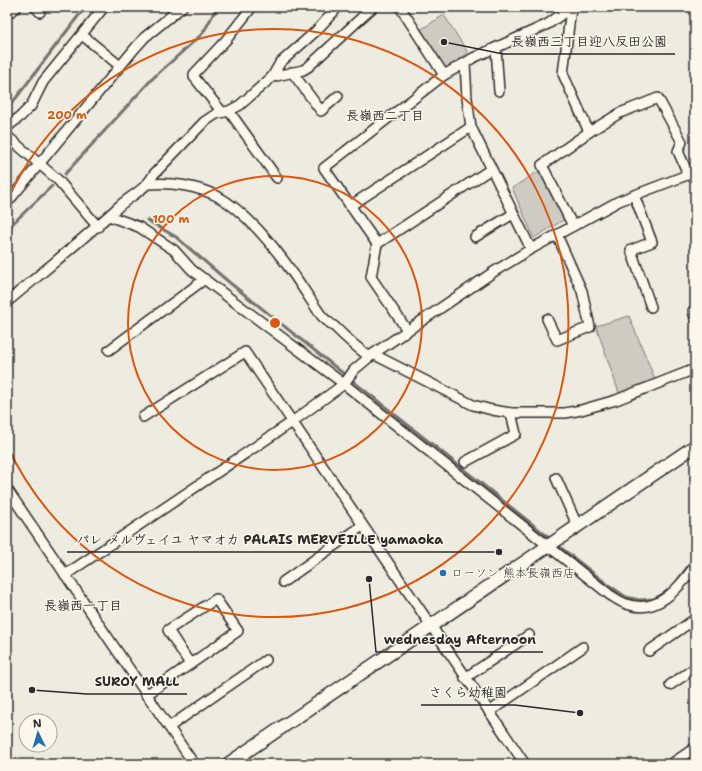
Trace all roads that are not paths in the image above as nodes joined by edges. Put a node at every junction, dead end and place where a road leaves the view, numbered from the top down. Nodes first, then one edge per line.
1 (17, 7) edge
2 (104, 7) edge
3 (182, 7) edge
4 (252, 7) edge
5 (338, 7) edge
6 (373, 7) edge
7 (400, 7) edge
8 (571, 8) edge
9 (7, 14) edge
10 (82, 34) junction
11 (496, 48) junction
12 (466, 63) junction
13 (120, 66) junction
14 (292, 72) junction
15 (444, 75) junction
16 (272, 77) junction
17 (500, 91) dead end
18 (338, 96) dead end
19 (225, 111) junction
20 (7, 127) edge
21 (471, 127) junction
22 (589, 132) junction
23 (7, 136) edge
24 (39, 164) junction
25 (491, 168) junction
26 (692, 173) edge
27 (277, 178) dead end
28 (149, 184) junction
29 (634, 195) junction
30 (7, 203) edge
31 (350, 206) junction
32 (513, 214) junction
33 (109, 216) junction
34 (573, 226) junction
35 (98, 227) junction
36 (557, 235) junction
37 (475, 237) dead end
38 (377, 244) junction
39 (531, 249) junction
40 (205, 279) junction
41 (7, 302) edge
42 (651, 307) dead end
43 (547, 320) dead end
44 (407, 330) junction
45 (109, 350) dead end
46 (371, 355) junction
47 (695, 369) edge
48 (344, 384) junction
49 (511, 413) junction
50 (143, 417) dead end
51 (292, 422) junction
52 (695, 446) edge
53 (465, 462) dead end
54 (556, 478) dead end
55 (7, 489) edge
56 (362, 526) junction
57 (578, 527) junction
58 (547, 546) junction
59 (695, 566) edge
60 (65, 575) junction
61 (283, 582) dead end
62 (695, 619) edge
63 (430, 626) junction
64 (529, 635) dead end
65 (583, 647) dead end
66 (649, 650) dead end
67 (266, 660) dead end
68 (190, 664) junction
69 (695, 668) edge
70 (465, 678) junction
71 (670, 685) dead end
72 (146, 695) junction
73 (489, 712) junction
74 (169, 727) junction
75 (695, 748) edge
76 (194, 764) edge
77 (228, 764) edge
78 (525, 764) edge
79 (671, 764) edge

1 - 9 street
2 - 10 street
3 - 13 street
4 - 19 street
5 - 16 street
6 - 14 street
7 - 15 street
8 - 11 street
8 - 22 street
10 - 13 street
10 - 20 street
11 - 12 street
11 - 17 street
12 - 15 street
12 - 21 street
13 - 24 street
14 - 16 street
14 - 18 street
15 - 31 street
16 - 19 street
19 - 27 street
19 - 28 street
21 - 25 street
21 - 31 street
22 - 26 street
22 - 34 street
23 - 24 street
24 - 30 street
24 - 35 street
25 - 32 street
25 - 38 street
26 - 29 street
28 - 33 street
28 - 46 street
29 - 34 street
29 - 42 street
31 - 38 street
32 - 37 street
32 - 39 street
33 - 35 street
33 - 40 street
34 - 36 street
35 - 41 street
36 - 39 street
36 - 43 street
38 - 44 street
39 - 44 street
40 - 45 street
40 - 48 street
44 - 46 street
46 - 48 street
46 - 49 street
47 - 49 street
48 - 51 street
48 - 58 street
49 - 53 street
50 - 51 street
51 - 56 street
51 - 60 street
52 - 57 street
54 - 57 street
55 - 60 street
56 - 61 street
56 - 63 street
57 - 58 street
58 - 59 street
58 - 63 street
60 - 72 street
62 - 66 street
63 - 70 street
63 - 77 street
64 - 70 street
65 - 73 street
67 - 74 street
68 - 68 street
68 - 72 street
69 - 71 street
70 - 73 street
72 - 74 street
73 - 78 street
74 - 76 street
75 - 79 street

